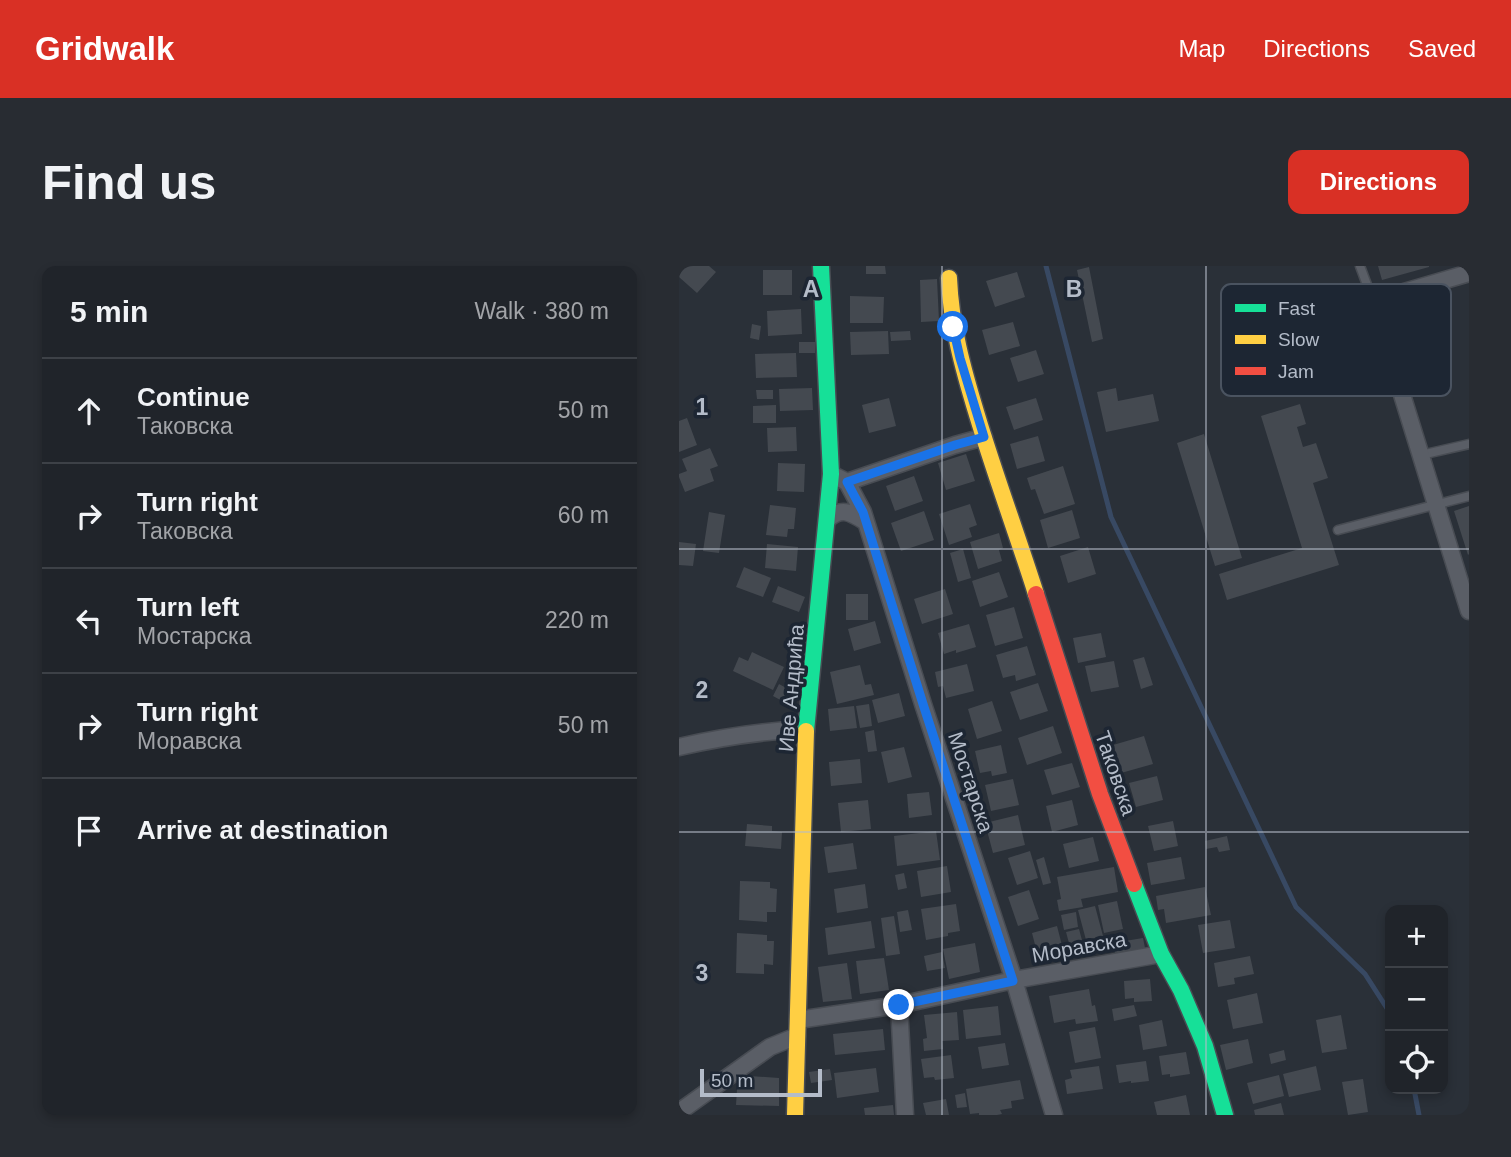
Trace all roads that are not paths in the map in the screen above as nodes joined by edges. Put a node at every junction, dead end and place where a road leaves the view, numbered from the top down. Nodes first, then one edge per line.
1 (821, 266) edge
2 (1360, 266) edge
3 (1469, 273) edge
4 (949, 278) dead end
5 (1367, 284) edge
6 (1431, 284) edge
7 (1402, 396) edge
8 (984, 437) junction
9 (1469, 444) edge
10 (1421, 456) junction
11 (831, 474) junction
12 (847, 482) junction
13 (1469, 496) edge
14 (1436, 505) junction
15 (827, 520) junction
16 (866, 522) junction
17 (1338, 530) dead end
18 (1469, 611) edge
19 (806, 730) junction
20 (679, 747) edge
21 (1161, 954) junction
22 (1013, 981) junction
23 (899, 1005) junction
24 (797, 1028) junction
25 (679, 1112) edge
26 (795, 1115) edge
27 (905, 1115) edge
28 (1054, 1115) edge
29 (1225, 1115) edge

1 - 11 street, Иве Андрића
2 - 5 lane
3 - 6 street
4 - 8 street, Таковска
7 - 10 street
8 - 12 street
8 - 21 street, Таковска
9 - 10 lane
10 - 14 street
11 - 12 street
11 - 15 street, Иве Андрића
12 - 16 street, Мостарска
13 - 14 lane
14 - 17 lane
14 - 18 street
15 - 16 street
15 - 19 street, Иве Андрића
16 - 22 street, Мостарска
19 - 20 street
19 - 24 street, Иве Андрића
21 - 22 street, Моравска
21 - 29 street, Таковска
22 - 23 street, Моравска
22 - 28 street, Мостарска
23 - 24 street, Моравска
23 - 27 street
24 - 25 street, Моравска
24 - 26 street, Иве Андрића

